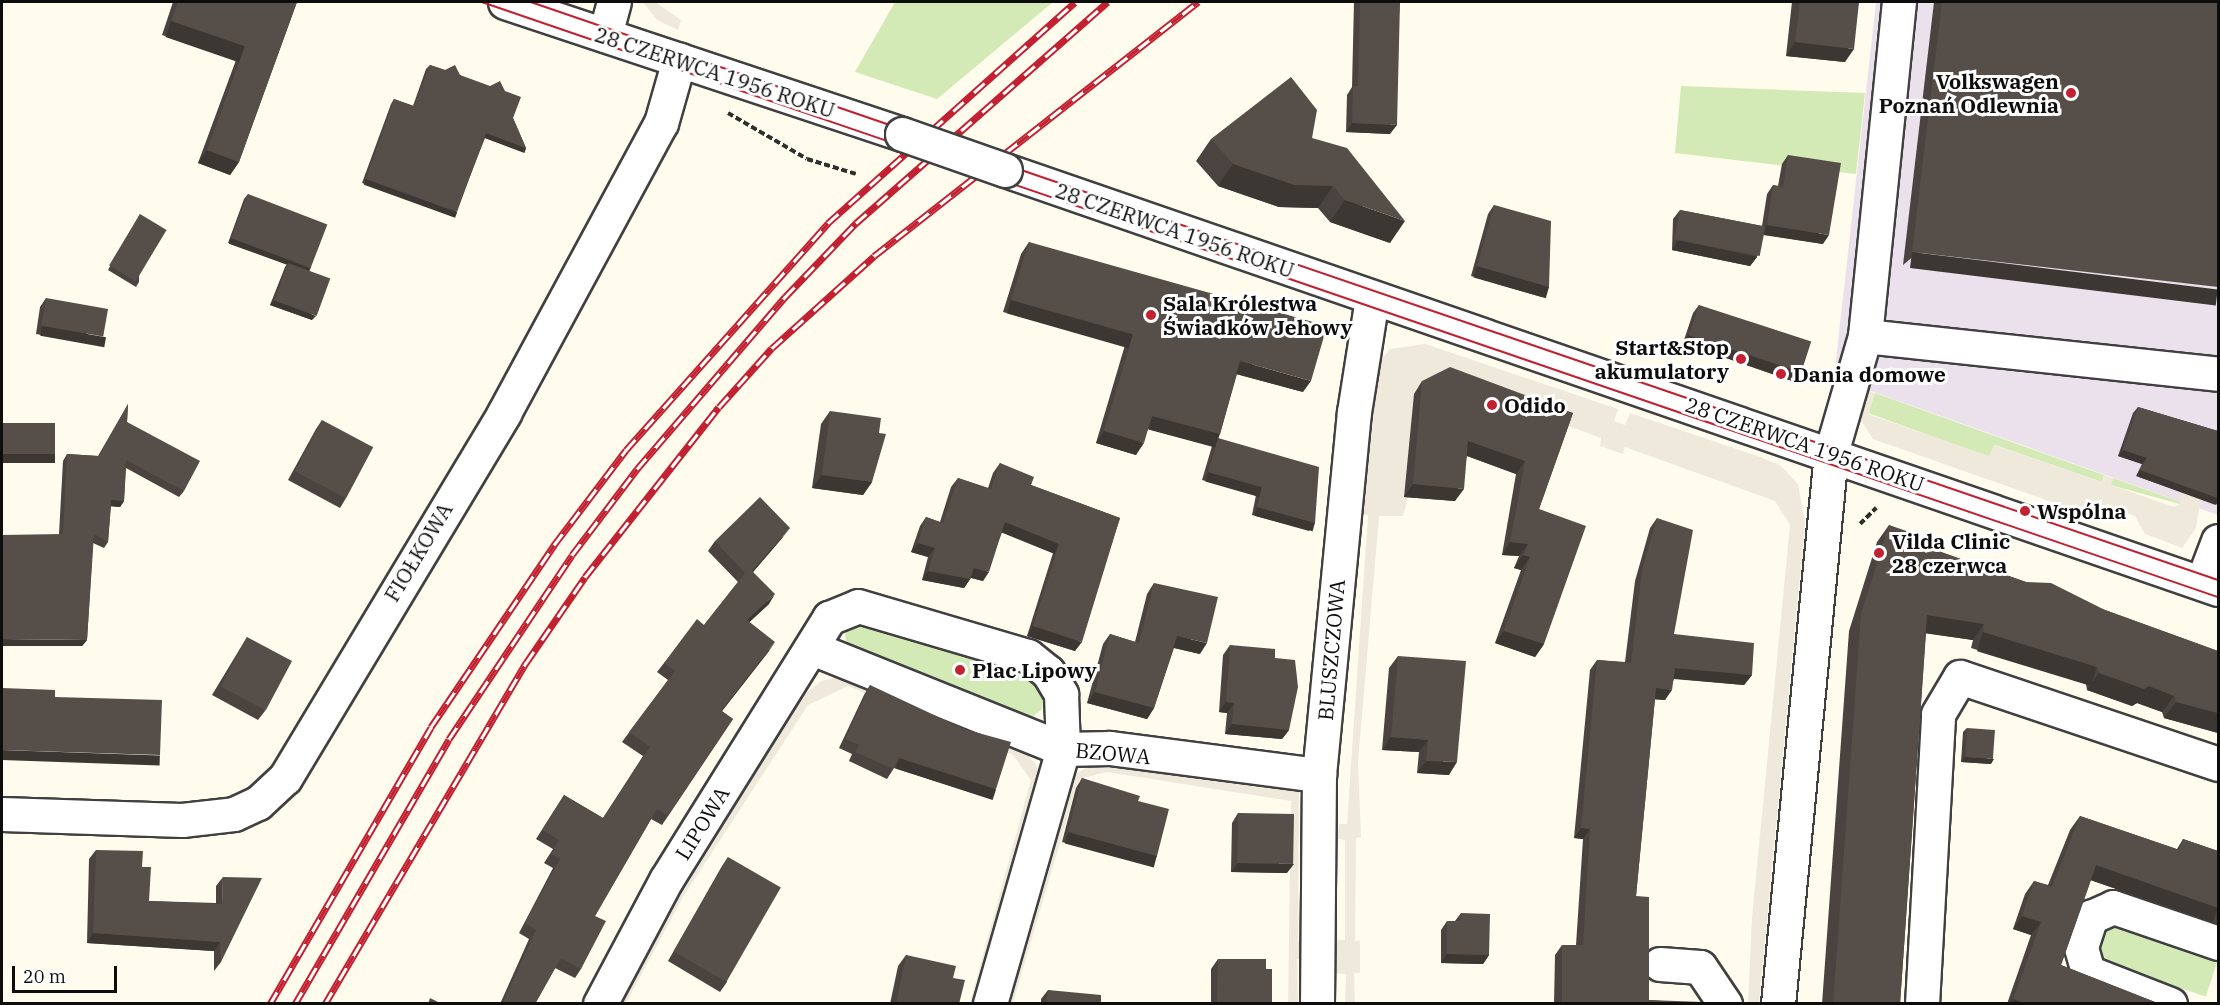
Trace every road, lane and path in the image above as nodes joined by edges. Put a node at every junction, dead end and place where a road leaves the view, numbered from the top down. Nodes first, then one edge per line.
1 (505, 2) edge
2 (614, 2) edge
3 (1899, 2) edge
4 (605, 35) junction
5 (679, 60) junction
6 (724, 107) dead end
7 (856, 174) dead end
8 (1372, 298) junction
9 (1865, 336) junction
10 (2218, 374) edge
11 (1831, 453) junction
12 (1882, 500) dead end
13 (1864, 525) dead end
14 (2218, 541) edge
15 (2210, 586) edge
16 (812, 648) junction
17 (1063, 749) junction
18 (2218, 764) edge
19 (1319, 775) junction
20 (2, 814) edge
21 (2218, 943) edge
22 (1660, 964) dead end
23 (600, 1004) edge
24 (990, 1004) edge
25 (1317, 1004) edge
26 (1725, 1004) edge
27 (1778, 1004) edge
28 (1923, 1004) edge
29 (2170, 1004) edge

1 - 4 street, 28 CZERWCA 1956 ROKU
2 - 4 street
3 - 9 street
4 - 5 street, 28 CZERWCA 1956 ROKU
5 - 8 street, 28 CZERWCA 1956 ROKU, bridge
5 - 20 street, FIOŁKOWA
6 - 7 path
8 - 11 street, 28 CZERWCA 1956 ROKU
8 - 19 street, BLUSZCZOWA
9 - 10 street
9 - 11 street
11 - 15 street, 28 CZERWCA 1956 ROKU
11 - 27 street
12 - 13 path
14 - 15 street
16 - 17 street
16 - 17 street
16 - 23 street, LIPOWA
17 - 19 street, BZOWA
17 - 24 street, BZOWA
18 - 28 street
19 - 25 street, BLUSZCZOWA
21 - 29 street
22 - 26 street

